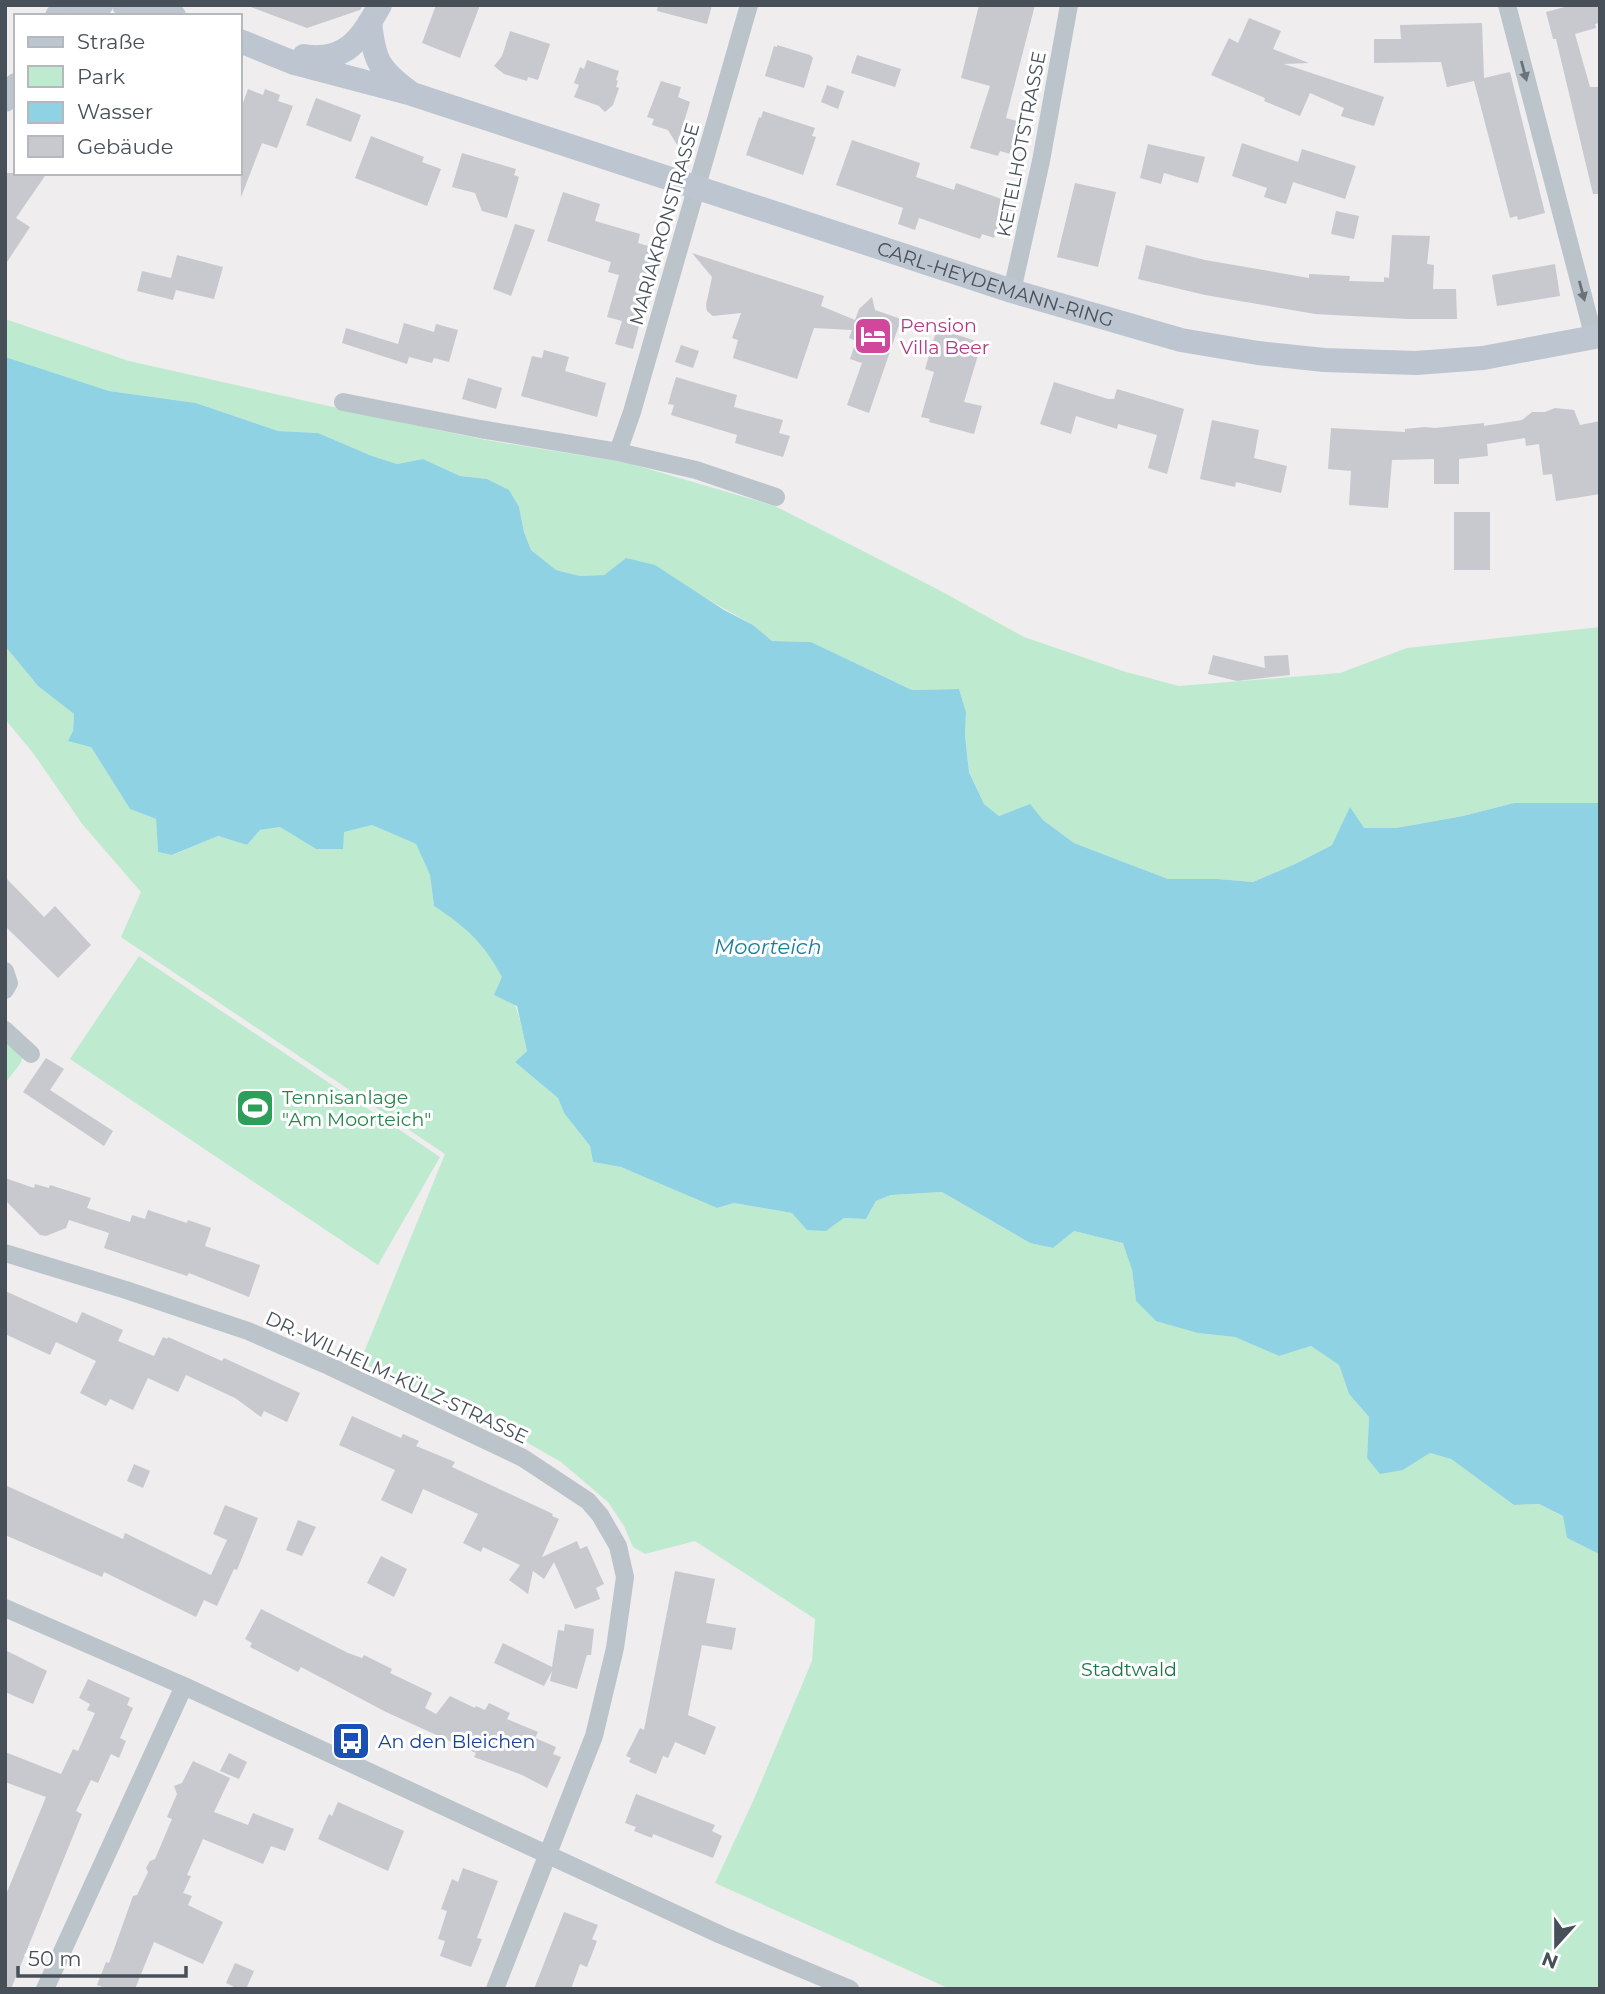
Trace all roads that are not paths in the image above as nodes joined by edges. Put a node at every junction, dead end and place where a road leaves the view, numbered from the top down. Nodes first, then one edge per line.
1 (101, 5) edge
2 (124, 5) edge
3 (748, 5) edge
4 (1069, 5) edge
5 (1507, 5) edge
6 (164, 11) edge
7 (83, 14) edge
8 (375, 14) edge
9 (248, 44) edge
10 (412, 94) junction
11 (696, 186) junction
12 (1012, 291) junction
13 (1597, 337) edge
14 (343, 402) dead end
15 (618, 452) junction
16 (776, 497) dead end
17 (5, 971) edge
18 (5, 990) edge
19 (5, 1030) edge
20 (31, 1054) dead end
21 (5, 1252) edge
22 (5, 1608) edge
23 (184, 1686) junction
24 (546, 1853) junction
25 (45, 1989) edge
26 (495, 1989) edge
27 (850, 1989) edge

1 - 7 main road
2 - 6 main road
3 - 11 street, MARIAKRONSTRASSE
4 - 12 street, KETELHOTSTRASSE
5 -> 13 street
8 - 9 main road, CARL-HEYDEMANN-RING
8 - 10 main road, CARL-HEYDEMANN-RING
9 - 10 main road, CARL-HEYDEMANN-RING
10 - 11 main road, CARL-HEYDEMANN-RING
11 - 12 main road, CARL-HEYDEMANN-RING
11 - 15 street, MARIAKRONSTRASSE
12 - 13 main road, CARL-HEYDEMANN-RING
14 - 15 street
15 - 16 street
17 - 18 street
19 - 20 street
21 - 24 street, DR.-WILHELM-KÜLZ-STRASSE
22 - 23 street
23 - 24 street
23 - 25 street
24 - 26 street, DR.-WILHELM-KÜLZ-STRASSE
24 - 27 street

